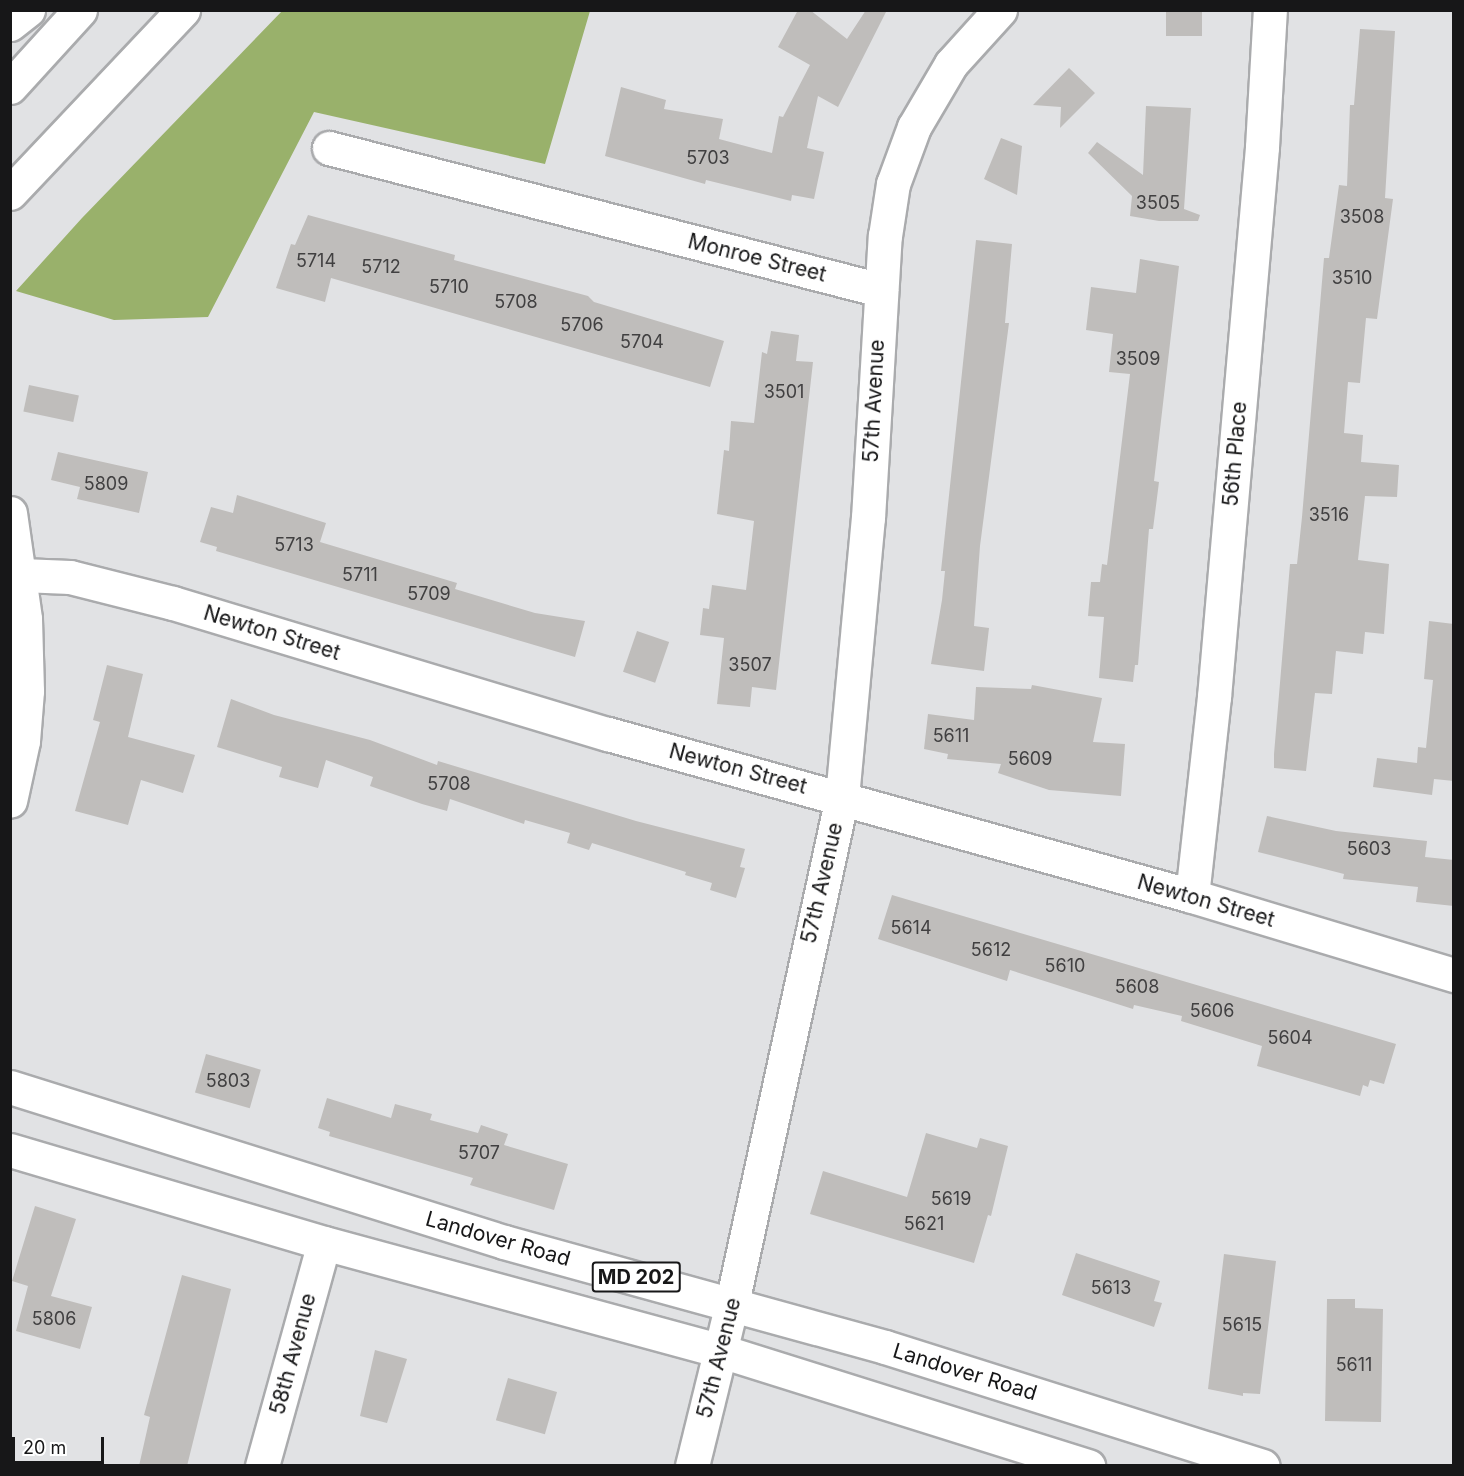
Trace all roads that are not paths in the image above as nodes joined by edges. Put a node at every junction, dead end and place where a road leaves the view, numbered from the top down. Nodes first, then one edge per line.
1 (28, 10) edge
2 (80, 10) edge
3 (183, 10) edge
4 (1000, 10) edge
5 (1270, 10) edge
6 (10, 24) edge
7 (10, 87) edge
8 (329, 148) dead end
9 (10, 194) edge
10 (882, 290) junction
11 (10, 513) edge
12 (21, 575) junction
13 (842, 797) junction
14 (10, 801) edge
15 (1192, 896) junction
16 (1454, 975) edge
17 (10, 1087) edge
18 (10, 1150) edge
19 (324, 1243) junction
20 (732, 1303) junction
21 (721, 1351) junction
22 (262, 1466) edge
23 (692, 1466) edge
24 (1088, 1466) edge
25 (1263, 1466) edge

1 - 6 main road
2 - 7 main road
3 - 9 main road
4 - 10 main road
5 - 15 main road, 56th Place
8 - 10 main road, Monroe Street
10 - 13 main road, 57th Avenue
11 - 12 main road
12 - 13 main road, Newton Street
12 - 14 main road
13 - 15 main road, Newton Street
13 - 20 main road, 57th Avenue
15 - 16 main road, Newton Street
17 - 20 main road, Landover Road / MD 202
18 - 19 main road, MD 202
19 - 21 main road, MD 202
19 - 22 main road, 58th Avenue
20 - 21 main road, 57th Avenue
20 - 25 main road, Landover Road / MD 202
21 - 23 main road, 57th Avenue
21 - 24 main road, MD 202

